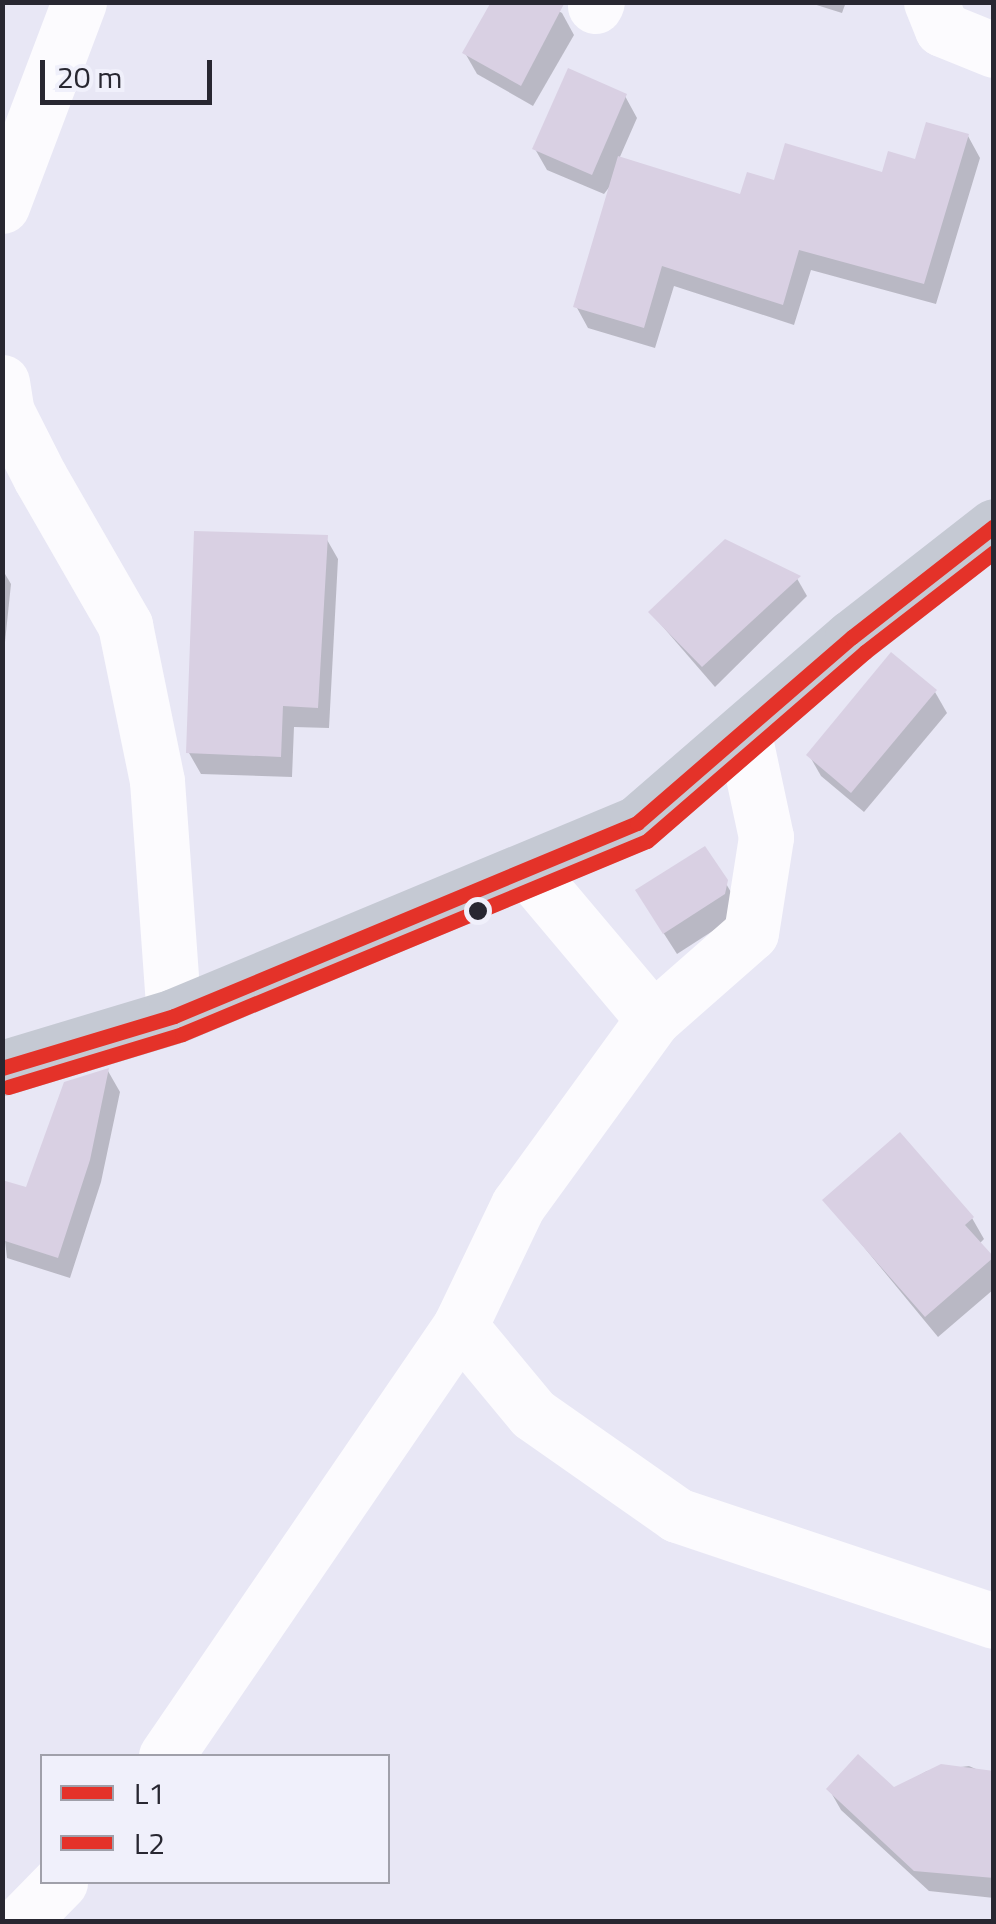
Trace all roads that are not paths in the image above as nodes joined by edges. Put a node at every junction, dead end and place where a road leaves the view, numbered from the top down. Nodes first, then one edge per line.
1 (79, 2) edge
2 (930, 2) edge
3 (994, 50) edge
4 (2, 206) edge
5 (2, 382) edge
6 (994, 526) edge
7 (744, 734) junction
8 (530, 873) junction
9 (174, 1016) junction
10 (652, 1019) junction
11 (2, 1068) edge
12 (460, 1326) junction
13 (994, 1621) edge
14 (167, 1754) edge
15 (58, 1884) edge
16 (21, 1922) edge

1 - 4 street
2 - 3 street
5 - 9 street
6 - 7 highway
7 - 8 highway
7 - 10 street
8 - 9 highway
8 - 10 street
9 - 11 highway
10 - 12 street
12 - 13 street
12 - 14 street
15 - 16 street

